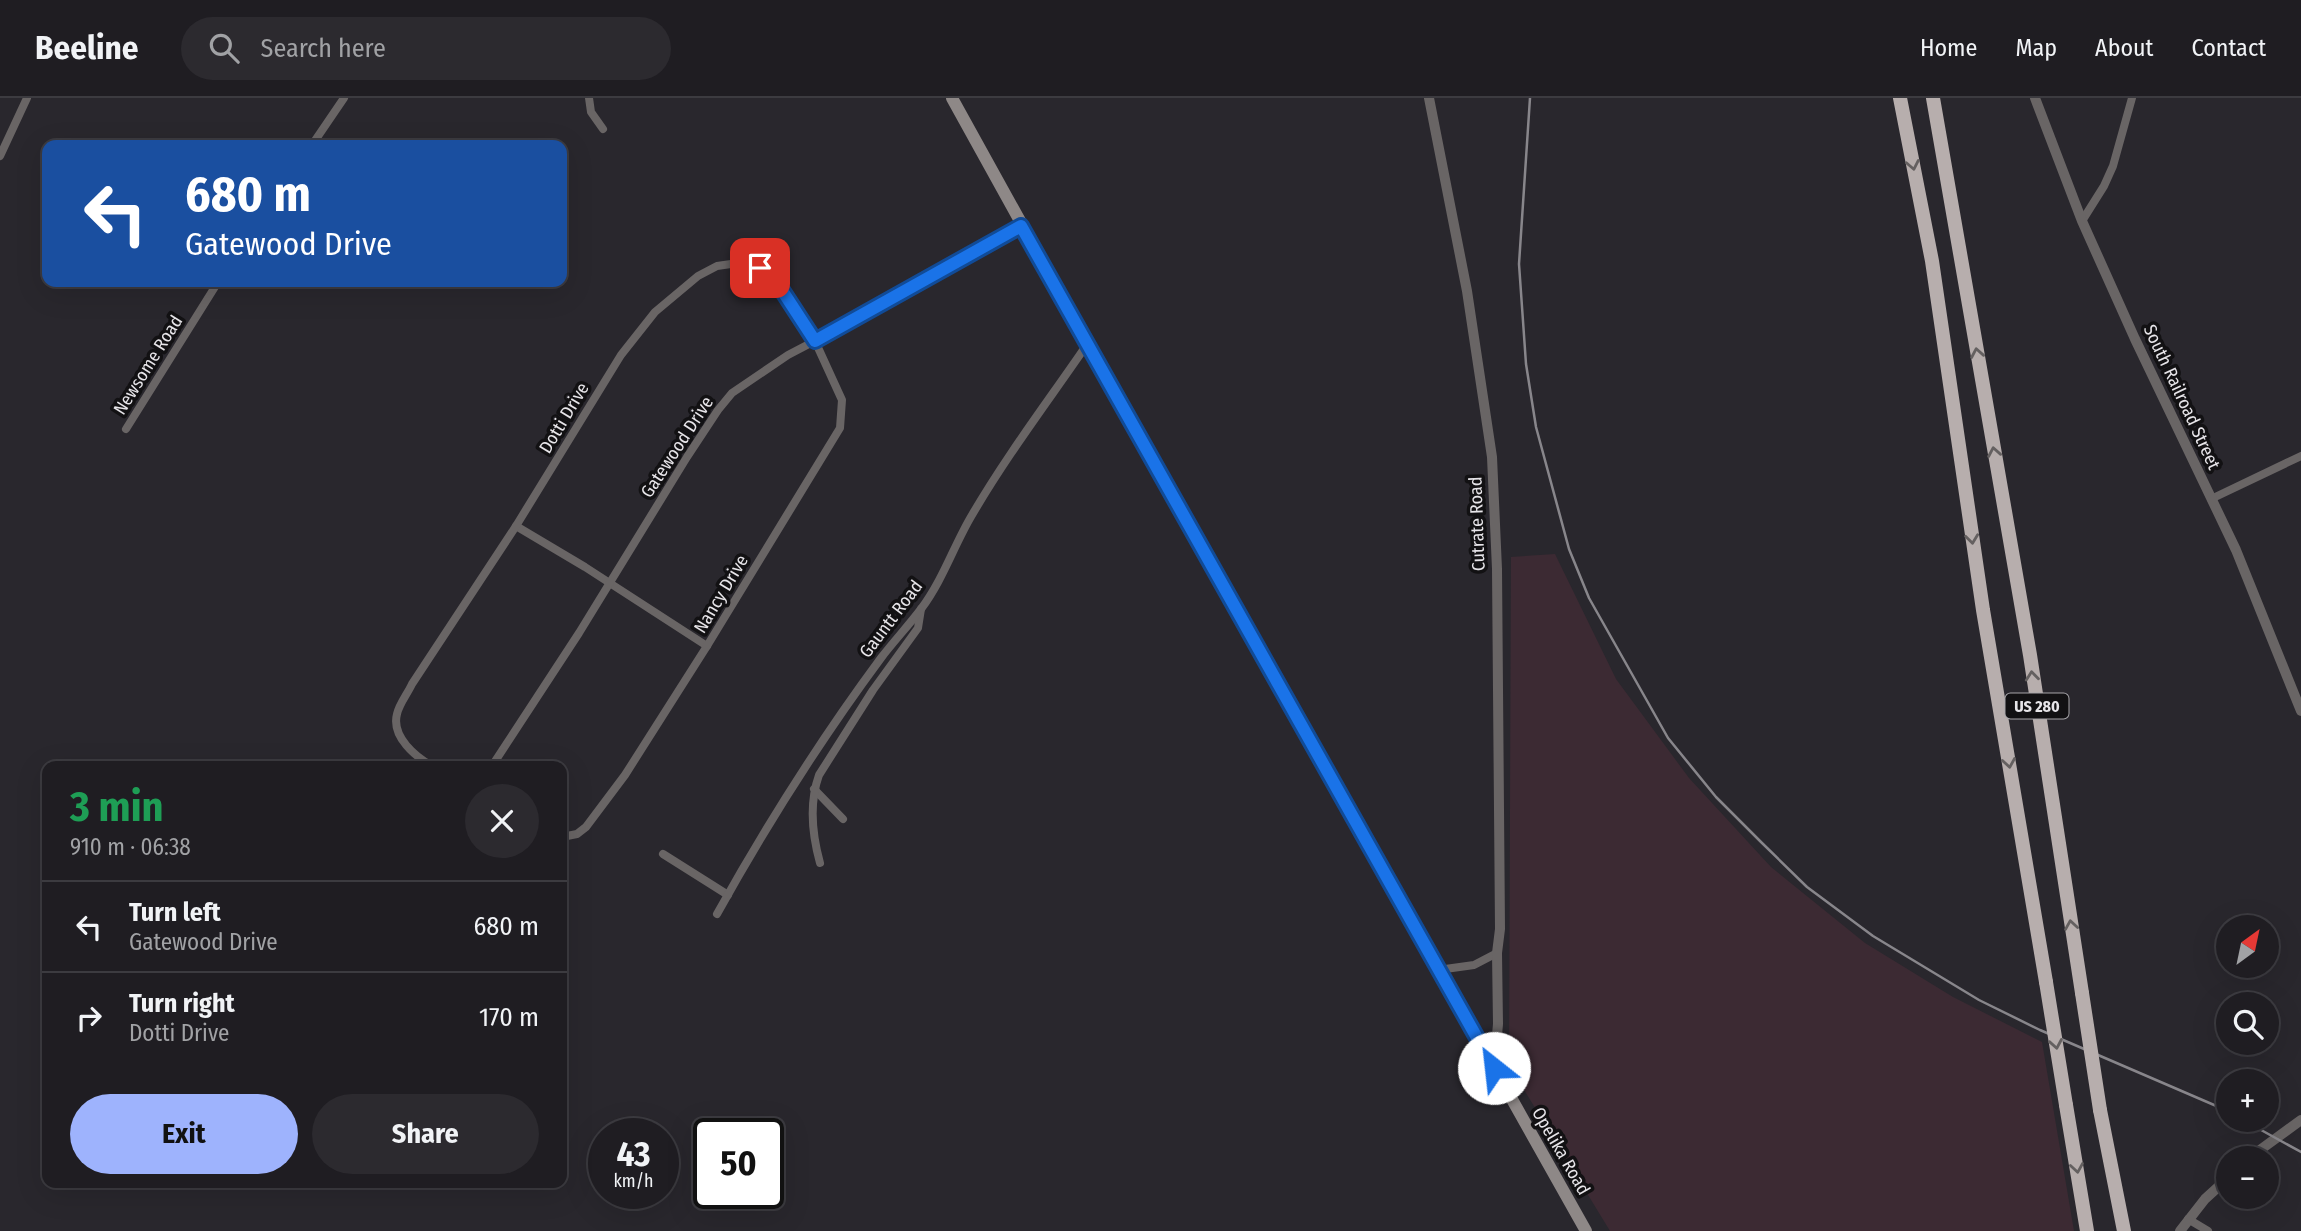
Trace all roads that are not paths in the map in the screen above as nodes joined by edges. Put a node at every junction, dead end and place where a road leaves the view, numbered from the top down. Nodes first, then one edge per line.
1 (27, 98) edge
2 (344, 98) edge
3 (589, 98) edge
4 (952, 98) edge
5 (1429, 98) edge
6 (1899, 98) edge
7 (1933, 98) edge
8 (2035, 98) edge
9 (2132, 98) edge
10 (603, 129) dead end
11 (315, 140) edge
12 (0, 156) edge
13 (2082, 221) junction
14 (1021, 226) junction
15 (215, 287) edge
16 (815, 341) junction
17 (1088, 343) junction
18 (126, 429) dead end
19 (2301, 456) edge
20 (2211, 499) junction
21 (516, 526) junction
22 (610, 583) junction
23 (921, 609) junction
24 (707, 646) junction
25 (2301, 710) edge
26 (423, 761) edge
27 (495, 761) edge
28 (814, 789) junction
29 (843, 819) dead end
30 (567, 835) edge
31 (663, 854) dead end
32 (820, 863) dead end
33 (727, 895) junction
34 (717, 914) dead end
35 (1497, 953) junction
36 (1438, 970) junction
37 (1494, 1068) junction
38 (2301, 1120) edge
39 (2265, 1146) edge
40 (2216, 1190) edge
41 (2188, 1219) junction
42 (2123, 1228) edge
43 (1586, 1231) edge
44 (2087, 1231) edge
45 (2180, 1231) edge
46 (2208, 1231) edge

1 - 12 street
2 - 11 street
3 - 10 street
4 - 14 main road, Opelika Road
5 - 35 street, Cutrate Road
6 -> 44 highway, US 280, bridge
42 -> 7 highway, US 280, bridge
8 - 13 street, South Railroad Street
9 - 13 street
13 - 20 street, South Railroad Street
14 - 16 street, Gatewood Drive
14 - 17 main road, Opelika Road
15 - 18 street, Newsome Road
16 - 21 street, Dotti Drive
16 - 22 street, Gatewood Drive
16 - 24 street, Nancy Drive
17 - 23 street, Gauntt Road
17 - 36 main road, Opelika Road
19 - 20 street
20 - 25 street, South Railroad Street
21 - 22 street
21 - 26 street, Dotti Drive
22 - 24 street
22 - 27 street, Gatewood Drive
23 - 28 street
23 - 33 street, Gauntt Road
24 - 30 street, Nancy Drive
28 - 29 street
28 - 32 street
31 - 33 street
33 - 34 street, Gauntt Road
35 - 36 street
35 - 37 street, Cutrate Road
36 - 37 main road, Opelika Road
37 - 43 main road, Opelika Road
38 - 39 street
40 - 41 street
41 - 45 street
41 - 46 street

